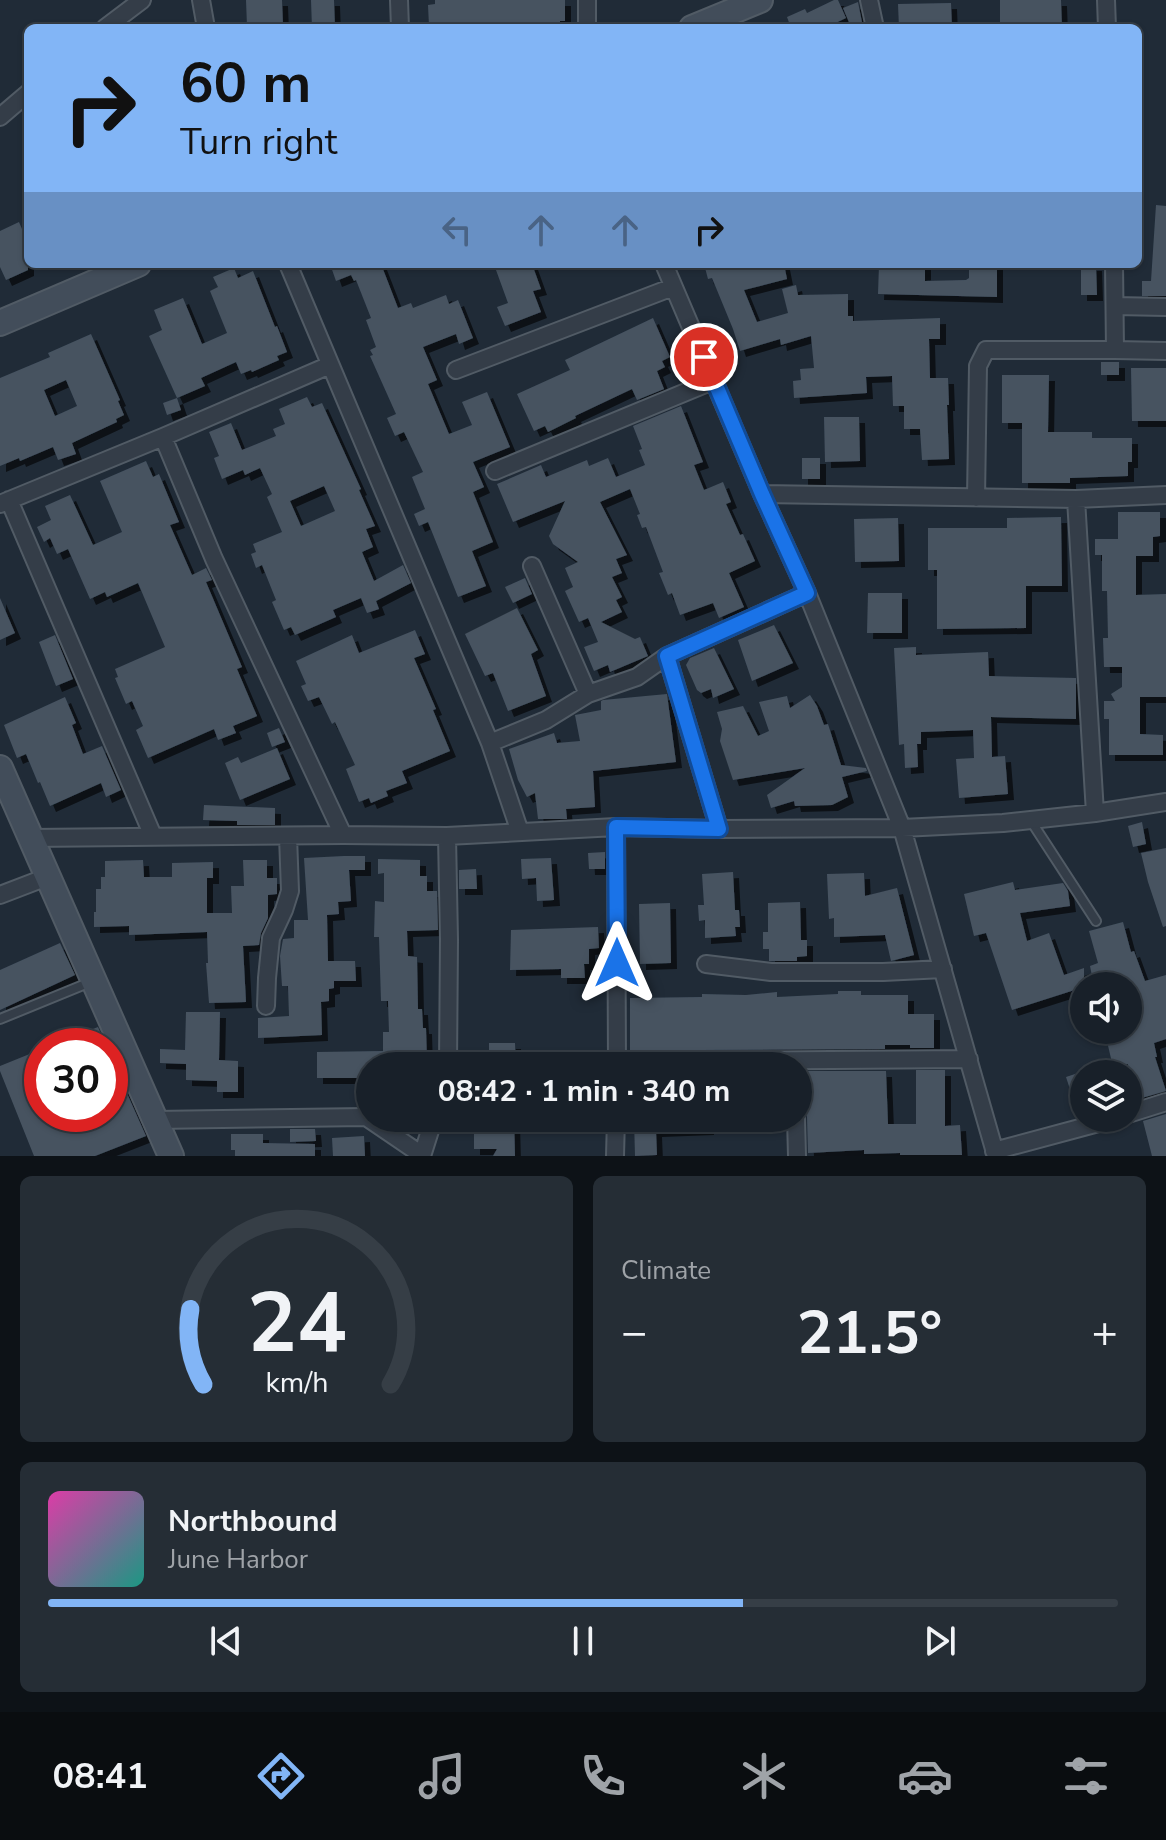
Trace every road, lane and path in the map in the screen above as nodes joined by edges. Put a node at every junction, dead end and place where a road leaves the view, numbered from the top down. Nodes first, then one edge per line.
1 (142, 0) edge
2 (201, 0) edge
3 (399, 0) edge
4 (587, 0) edge
5 (760, 0) edge
6 (869, 0) edge
7 (1106, 0) edge
8 (110, 24) edge
9 (205, 24) edge
10 (400, 24) edge
11 (587, 24) edge
12 (702, 24) edge
13 (874, 24) edge
14 (1107, 24) edge
15 (24, 96) edge
16 (0, 117) edge
17 (129, 268) edge
18 (290, 268) edge
19 (666, 268) edge
20 (1114, 268) edge
21 (673, 287) junction
22 (1115, 306) junction
23 (1166, 307) edge
24 (0, 323) edge
25 (1115, 350) junction
26 (1166, 351) edge
27 (330, 365) junction
28 (456, 370) dead end
29 (715, 380) junction
30 (163, 437) junction
31 (495, 471) dead end
32 (762, 494) junction
33 (1166, 495) edge
34 (976, 498) junction
35 (1076, 499) junction
36 (5, 502) edge
37 (532, 566) dead end
38 (807, 593) junction
39 (667, 656) junction
40 (588, 694) junction
41 (490, 743) junction
42 (0, 768) edge
43 (1166, 802) edge
44 (1095, 813) junction
45 (1030, 820) junction
46 (616, 827) junction
47 (902, 828) junction
48 (719, 829) junction
49 (520, 832) junction
50 (343, 835) junction
51 (153, 836) junction
52 (288, 836) junction
53 (447, 836) junction
54 (30, 838) junction
55 (47, 877) junction
56 (0, 895) edge
57 (1096, 921) dead end
58 (706, 964) dead end
59 (943, 969) junction
60 (93, 981) junction
61 (266, 1006) dead end
62 (0, 1019) edge
63 (448, 1052) edge
64 (617, 1052) edge
65 (969, 1059) junction
66 (812, 1063) edge
67 (1166, 1102) edge
68 (1142, 1110) edge
69 (155, 1120) junction
70 (1070, 1131) edge
71 (429, 1132) edge
72 (616, 1132) edge
73 (796, 1132) edge
74 (995, 1153) edge
75 (422, 1155) edge
76 (171, 1156) edge
77 (615, 1156) edge
78 (797, 1156) edge

1 - 8 street
2 - 9 street
3 - 10 street
4 - 11 street
5 - 12 street
6 - 13 street
7 - 14 street
15 - 16 street
17 - 24 street
18 - 27 street
19 - 21 street
20 - 22 street
21 - 28 street
21 - 29 street
22 - 23 street
22 - 25 street
25 - 26 street
25 - 34 street
27 - 30 street
27 - 41 street
29 - 31 street
29 - 32 street
30 - 36 street
30 - 50 street
32 - 34 street
32 - 38 street
33 - 35 street
34 - 35 street
35 - 44 street
36 - 51 street
37 - 40 street
38 - 39 street
38 - 47 street
39 - 40 street
39 - 48 street
40 - 41 street
41 - 49 street
42 - 54 street
43 - 44 street
44 - 45 street
45 - 47 street
45 - 57 lane
46 - 48 street
46 - 49 street
46 - 64 street
47 - 48 street
47 - 59 street
49 - 53 street
50 - 52 street
50 - 53 street
51 - 52 street
51 - 54 street
52 - 61 street
53 - 63 street
54 - 55 street
55 - 56 street
55 - 60 street
58 - 59 street
59 - 65 street
60 - 62 lane
60 - 69 street
65 - 66 street
65 - 74 street
67 - 68 street
69 - 75 street
69 - 76 street
70 - 74 street
71 - 75 street
72 - 77 street
73 - 78 street

